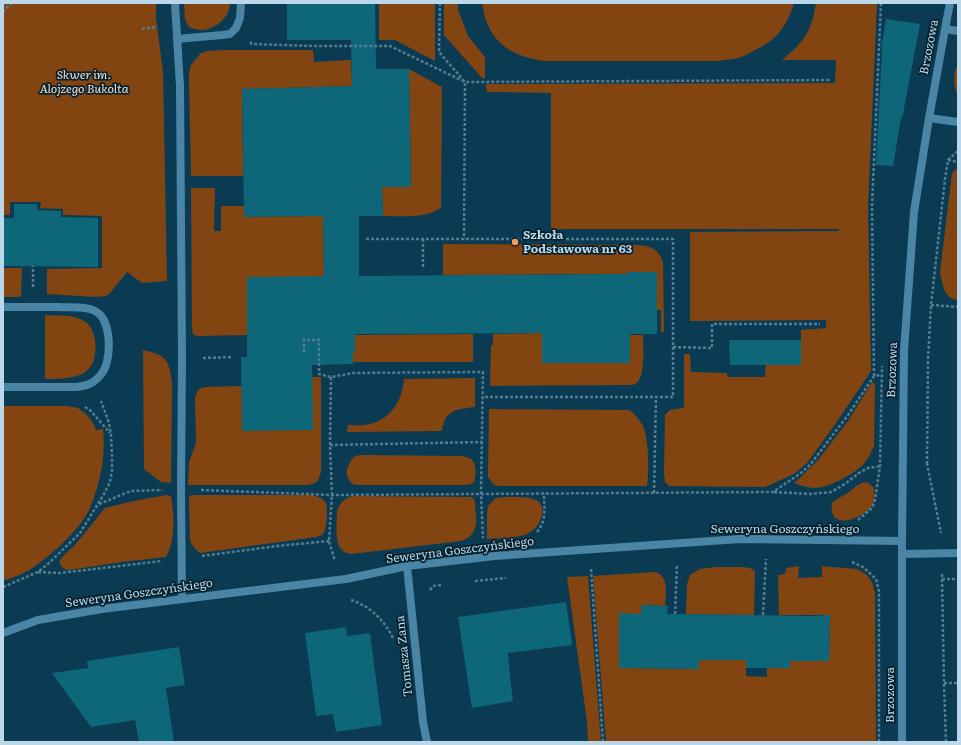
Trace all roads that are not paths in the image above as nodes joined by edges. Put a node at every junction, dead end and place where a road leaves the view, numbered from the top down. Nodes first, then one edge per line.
1 (175, 3) edge
2 (241, 3) edge
3 (950, 3) edge
4 (944, 29) junction
5 (958, 31) edge
6 (177, 40) junction
7 (929, 118) junction
8 (958, 122) edge
9 (3, 307) edge
10 (3, 387) edge
11 (902, 540) junction
12 (958, 553) edge
13 (902, 554) junction
14 (406, 566) junction
15 (182, 599) junction
16 (3, 633) edge
17 (427, 742) edge
18 (902, 742) edge

1 - 6 street
2 - 6 street
3 - 4 street, Brzozowa
4 - 5 street
4 - 7 street, Brzozowa
6 - 15 street
7 - 8 street
7 - 11 street, Brzozowa
9 - 10 street
11 - 13 street, Brzozowa
11 - 14 street, Seweryna Goszczyńskiego
12 - 13 street
13 - 18 street, Brzozowa
14 - 15 street, Seweryna Goszczyńskiego
14 - 17 street, Tomasza Zana
15 - 16 street, Seweryna Goszczyńskiego

